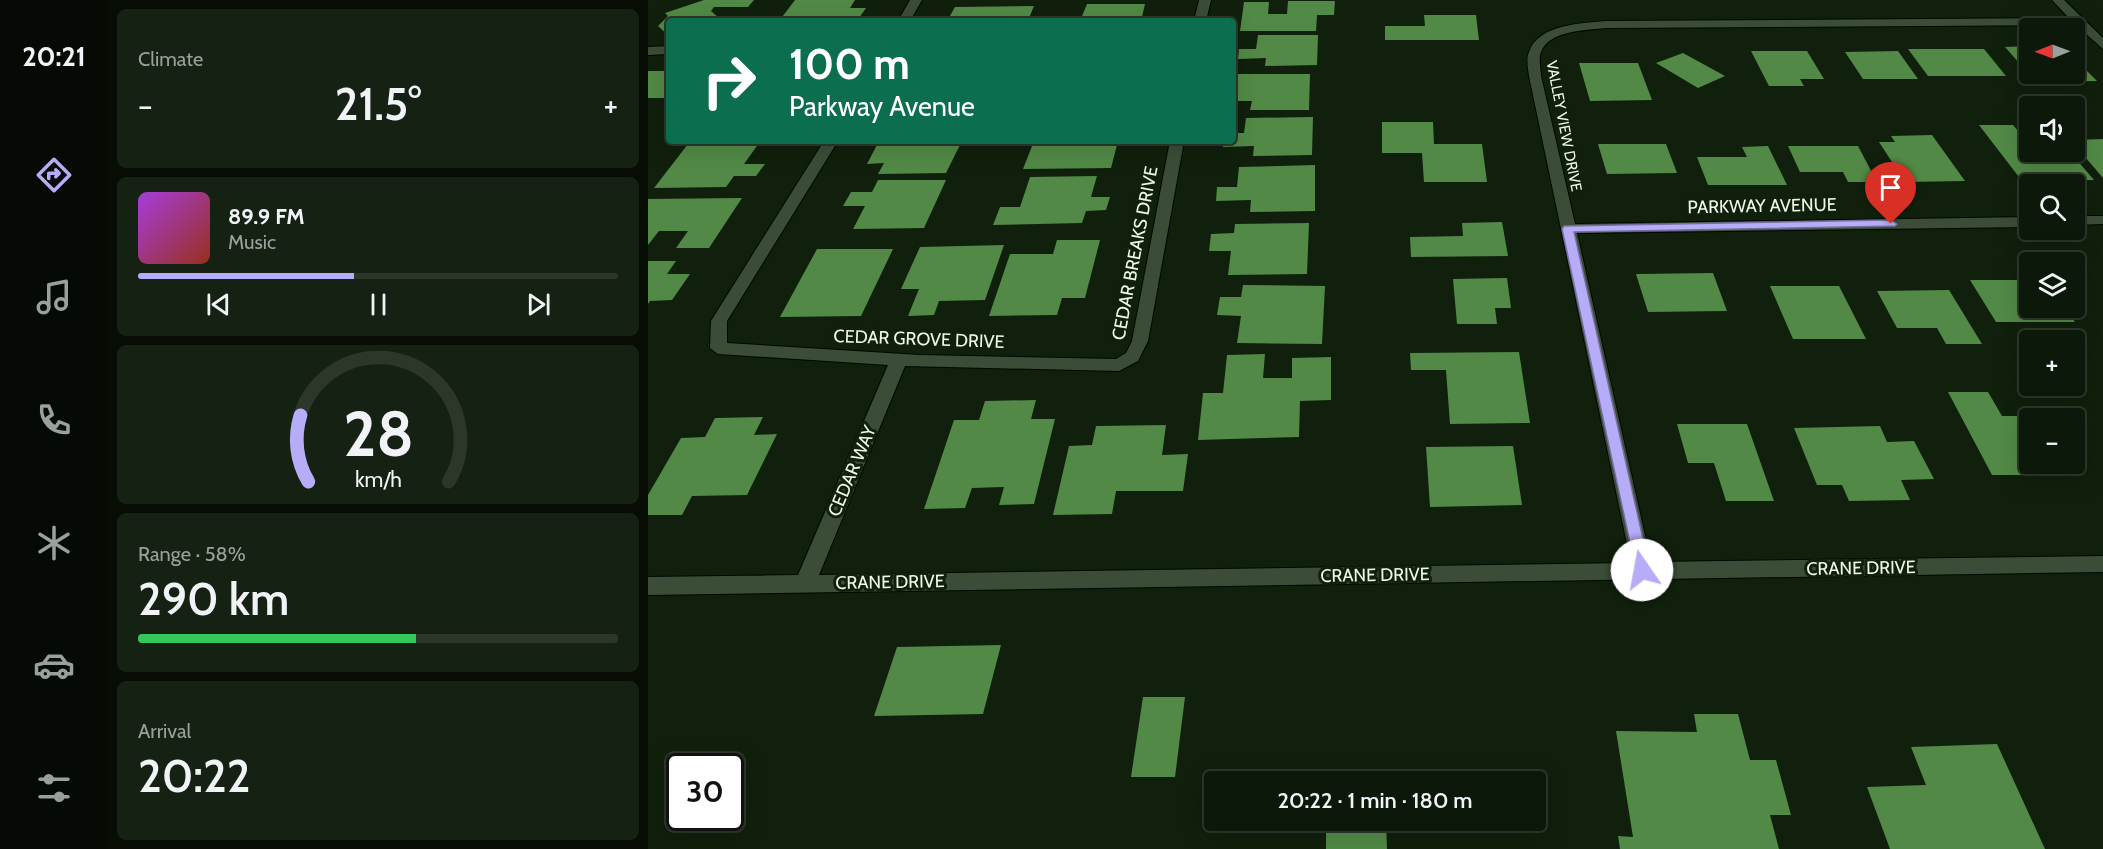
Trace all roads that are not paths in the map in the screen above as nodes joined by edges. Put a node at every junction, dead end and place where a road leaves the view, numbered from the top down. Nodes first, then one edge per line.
1 (916, 0) edge
2 (1205, 0) edge
3 (2058, 0) edge
4 (906, 18) edge
5 (1201, 18) edge
6 (2076, 18) edge
7 (2019, 21) edge
8 (2085, 27) edge
9 (2103, 45) edge
10 (666, 50) edge
11 (648, 51) edge
12 (829, 144) edge
13 (1176, 144) edge
14 (2103, 220) edge
15 (2085, 221) edge
16 (2019, 222) edge
17 (1568, 229) junction
18 (899, 359) junction
19 (1119, 365) joint
20 (2103, 564) edge
21 (1642, 570) junction
22 (805, 583) junction
23 (648, 586) edge

1 - 4 street
2 - 5 street
3 - 6 street
7 - 17 street, VALLEY VIEW DRIVE
8 - 9 street
10 - 11 street
12 - 18 street, CEDAR GROVE DRIVE
13 - 19 street, CEDAR BREAKS DRIVE
14 - 15 street
16 - 17 street, PARKWAY AVENUE
17 - 21 street, VALLEY VIEW DRIVE
18 - 19 street, CEDAR GROVE DRIVE
18 - 22 street, CEDAR WAY
20 - 21 street, CRANE DRIVE
21 - 22 street, CRANE DRIVE
22 - 23 street, CRANE DRIVE

